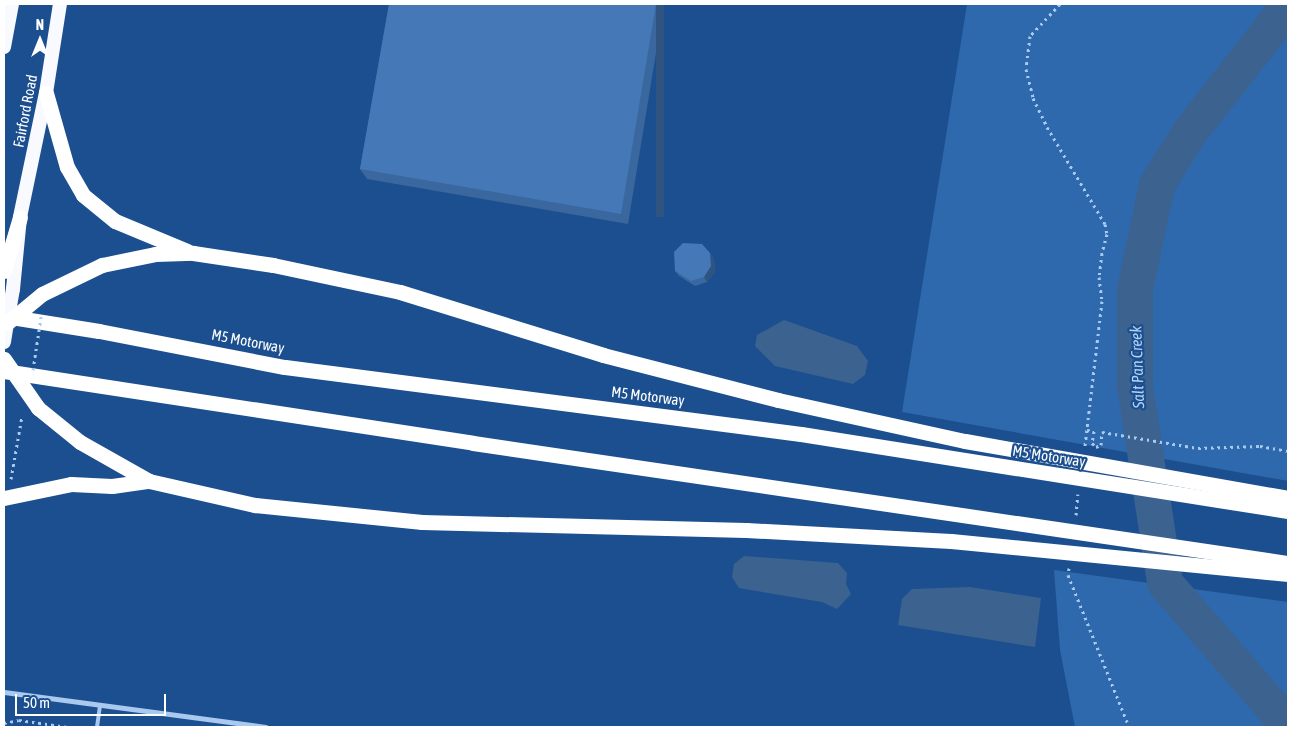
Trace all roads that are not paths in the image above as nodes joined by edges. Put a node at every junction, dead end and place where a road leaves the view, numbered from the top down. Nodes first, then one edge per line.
1 (12, 4) edge
2 (60, 4) edge
3 (4, 47) edge
4 (46, 93) junction
5 (20, 217) junction
6 (193, 253) junction
7 (4, 271) edge
8 (5, 322) edge
9 (4, 342) edge
10 (4, 359) edge
11 (4, 371) edge
12 (149, 482) junction
13 (4, 498) edge
14 (1288, 498) edge
15 (1288, 511) edge
16 (1288, 563) edge
17 (1288, 574) edge
18 (4, 692) edge
19 (100, 705) junction
20 (97, 727) edge
21 (266, 727) edge

1 - 3 highway
2 - 4 highway, Fairford Road
4 - 5 highway, Fairford Road
4 - 6 highway
5 - 7 highway
5 - 8 highway, Fairford Road, bridge
6 - 8 highway, bridge
6 - 14 highway
8 - 9 highway, Fairford Road
8 - 15 highway, M5 Motorway
10 - 12 highway, bridge
11 - 16 highway
12 - 13 highway
12 - 17 highway
18 - 19 street
19 - 20 lane
19 - 21 street

